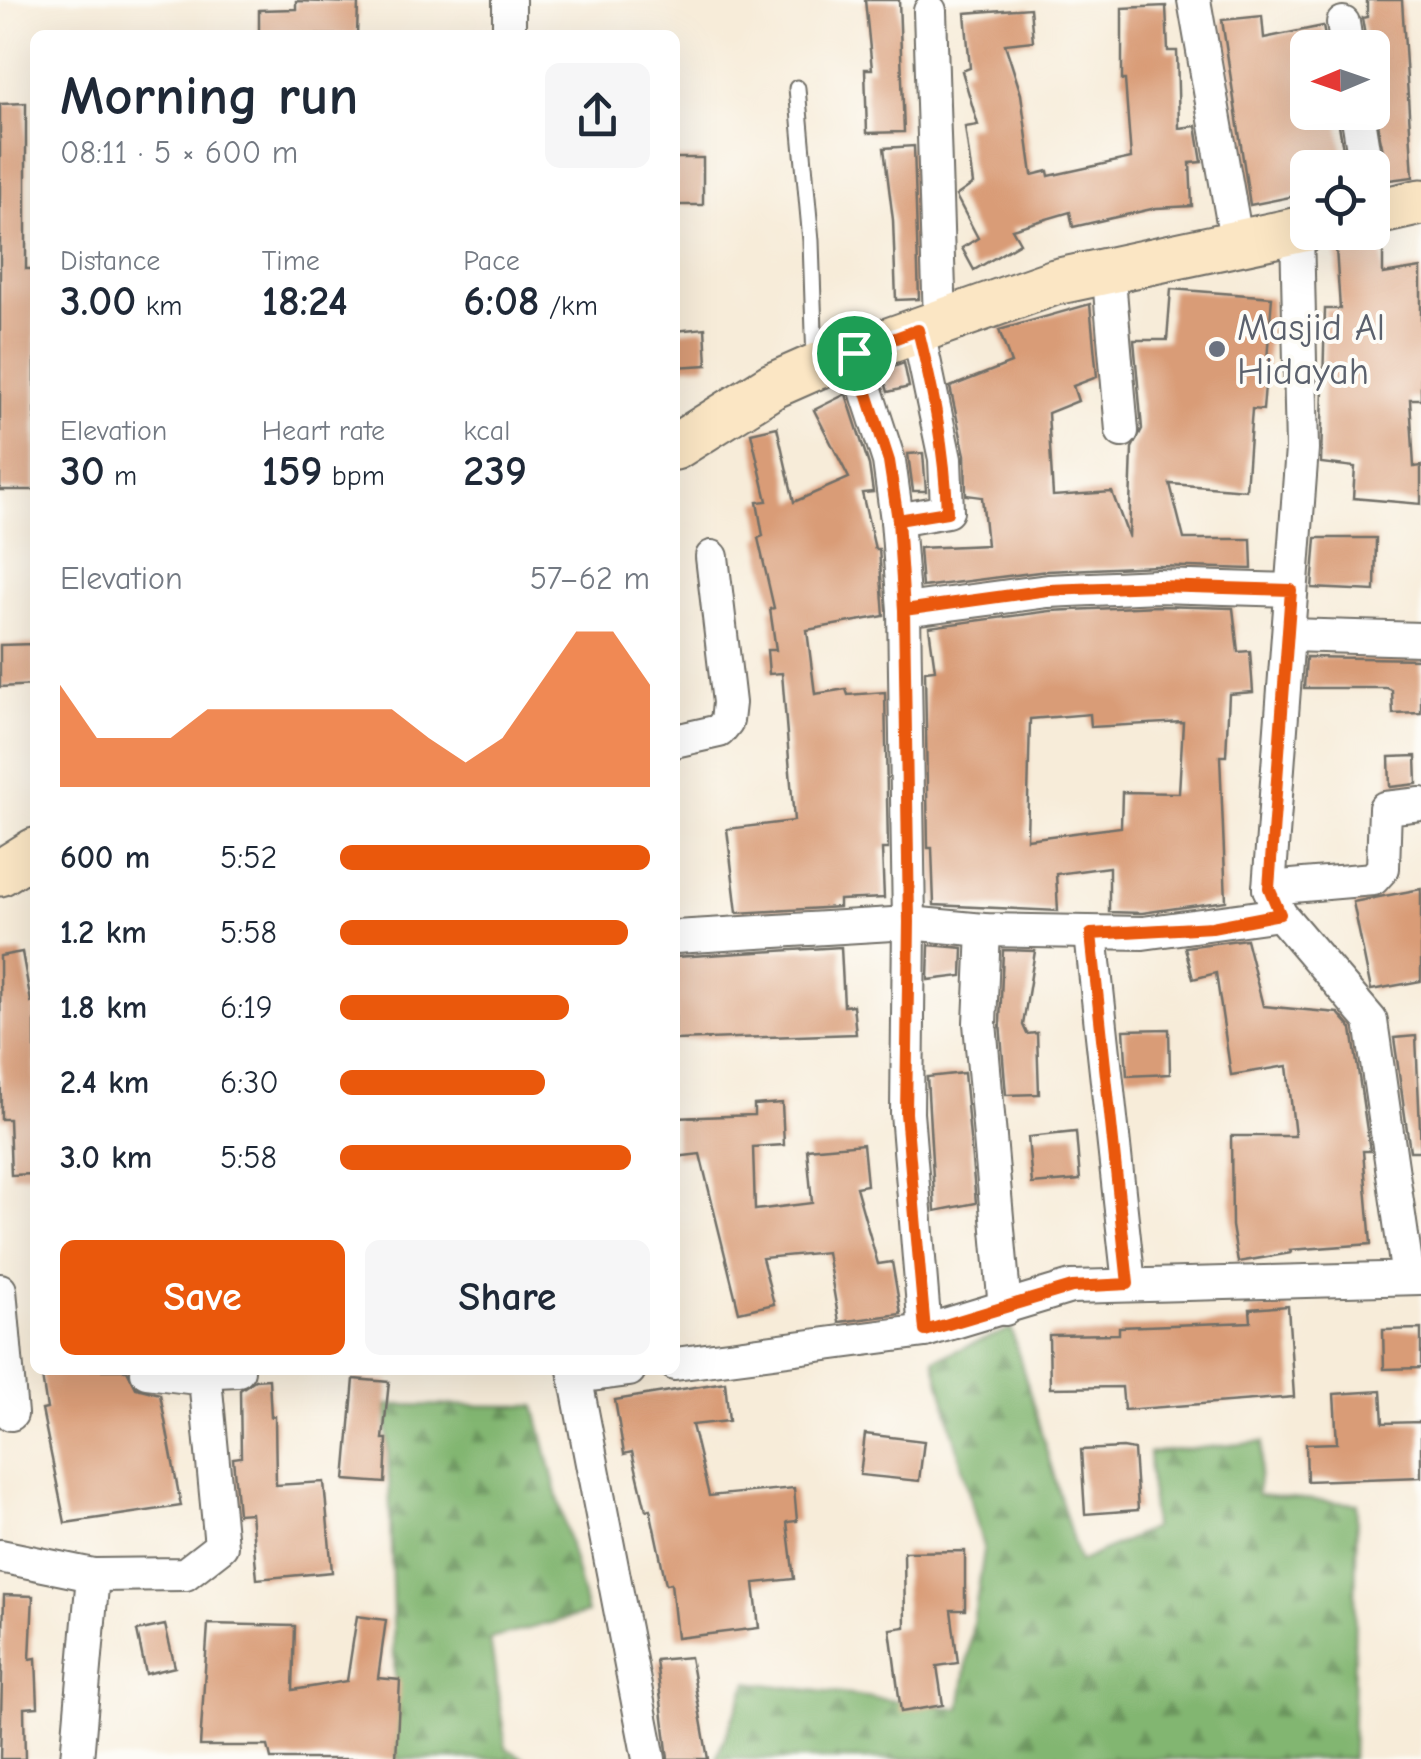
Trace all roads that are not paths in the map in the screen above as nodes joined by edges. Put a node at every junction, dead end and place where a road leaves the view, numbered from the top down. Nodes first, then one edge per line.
1 (509, 0) edge
2 (1194, 0) edge
3 (930, 11) dead end
4 (509, 30) edge
5 (796, 88) dead end
6 (1421, 202) edge
7 (1390, 207) edge
8 (1290, 232) edge
9 (1237, 245) junction
10 (1302, 250) edge
11 (1108, 267) junction
12 (929, 326) junction
13 (834, 360) junction
14 (1122, 431) dead end
15 (680, 444) edge
16 (898, 520) junction
17 (712, 556) dead end
18 (1291, 590) junction
19 (904, 610) junction
20 (1290, 635) junction
21 (1421, 639) edge
22 (680, 740) edge
23 (1421, 804) edge
24 (1274, 901) junction
25 (909, 922) junction
26 (984, 930) junction
27 (1091, 934) junction
28 (680, 937) edge
29 (1414, 1278) edge
30 (1128, 1284) junction
31 (0, 1290) edge
32 (1006, 1309) junction
33 (925, 1331) junction
34 (680, 1363) edge
35 (172, 1375) edge
36 (210, 1375) edge
37 (575, 1375) edge
38 (205, 1379) junction
39 (11, 1414) dead end
40 (0, 1556) edge
41 (92, 1576) junction
42 (77, 1759) edge
43 (649, 1759) edge

1 - 4 street
2 - 9 street
3 - 12 street
5 - 13 lane
6 - 7 street
8 - 9 street
9 - 11 street
10 - 18 street
11 - 12 street
11 - 14 street
12 - 13 street
12 - 16 street
13 - 15 street
13 - 16 street
16 - 19 street
17 - 22 street
18 - 19 street
18 - 20 street
19 - 25 street
20 - 21 street
20 - 24 street
23 - 24 street
24 - 27 street
24 - 29 street
25 - 26 street
25 - 28 street
25 - 33 street
26 - 27 street
26 - 32 street
27 - 30 street
29 - 30 street
30 - 32 street
31 - 39 street
32 - 33 street
33 - 34 street
35 - 38 street
36 - 38 street
37 - 43 street
38 - 41 street
40 - 41 street
41 - 42 street

